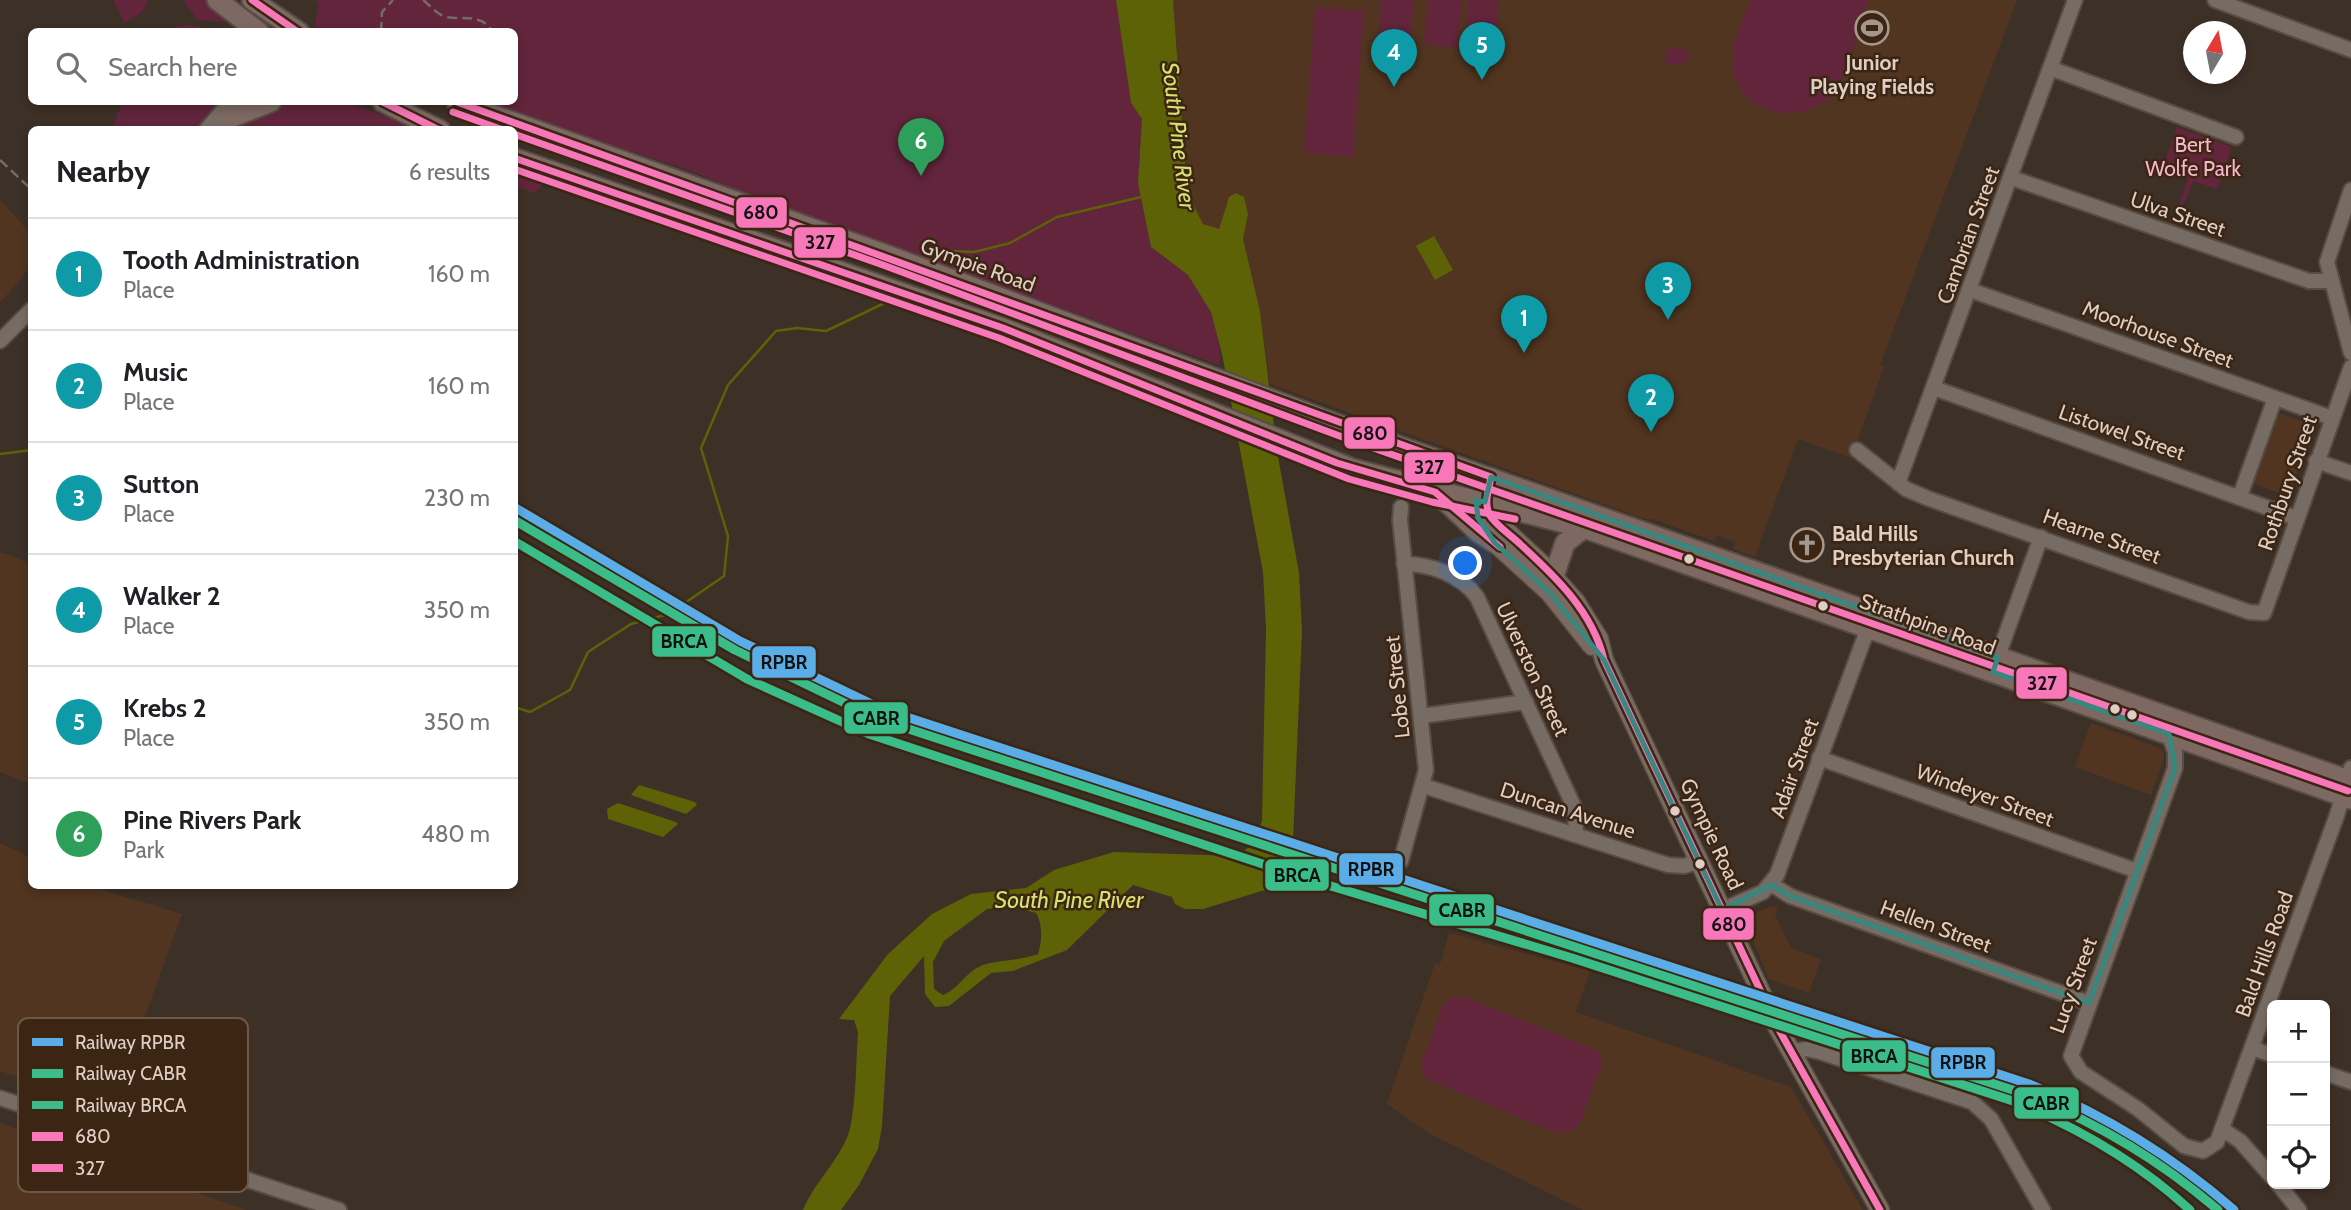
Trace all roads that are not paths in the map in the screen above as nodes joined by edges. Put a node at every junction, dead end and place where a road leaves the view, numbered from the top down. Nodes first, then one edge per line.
1 (217, 0) edge
2 (251, 0) edge
3 (2075, 0) edge
4 (2215, 0) edge
5 (254, 28) edge
6 (287, 28) edge
7 (2351, 50) edge
8 (2050, 68) junction
9 (241, 105) edge
10 (261, 105) edge
11 (386, 105) edge
12 (465, 105) edge
13 (226, 116) edge
14 (431, 126) edge
15 (2236, 137) dead end
16 (518, 159) edge
17 (2012, 178) junction
18 (2351, 190) edge
19 (2332, 281) junction
20 (1970, 290) junction
21 (28, 313) edge
22 (0, 341) edge
23 (2351, 353) edge
24 (2351, 367) edge
25 (1934, 388) junction
26 (2276, 398) junction
27 (2332, 418) junction
28 (1857, 450) dead end
29 (2316, 461) junction
30 (2351, 473) edge
31 (1487, 476) junction
32 (1898, 483) junction
33 (1435, 492) junction
34 (2239, 496) junction
35 (1481, 501) junction
36 (1401, 507) dead end
37 (2296, 517) junction
38 (1584, 528) junction
39 (2041, 537) junction
40 (1495, 543) junction
41 (1404, 564) junction
42 (1554, 576) junction
43 (2264, 613) joint
44 (1870, 620) junction
45 (1604, 660) junction
46 (1995, 664) junction
47 (1526, 702) junction
48 (1421, 716) junction
49 (2169, 734) junction
50 (2205, 747) junction
51 (1819, 758) junction
52 (2175, 768) junction
53 (2349, 785) edge
54 (1424, 786) junction
55 (1576, 835) junction
56 (1401, 861) dead end
57 (1700, 861) junction
58 (2137, 871) junction
59 (1771, 884) junction
60 (1722, 910) junction
61 (2089, 1003) junction
62 (2252, 1048) junction
63 (2267, 1053) edge
64 (1794, 1059) junction
65 (2330, 1075) edge
66 (2351, 1082) edge
67 (0, 1098) edge
68 (18, 1104) edge
69 (2222, 1129) junction
70 (2207, 1150) joint
71 (2267, 1172) edge
72 (248, 1180) edge
73 (2282, 1189) edge
74 (339, 1210) edge
75 (1881, 1210) edge
76 (2043, 1210) edge
77 (2300, 1210) edge

1 - 5 highway
2 - 6 highway
3 - 8 street, Cambrian Street
4 - 7 street
8 - 15 street
8 - 17 street, Cambrian Street
9 - 13 street
10 - 13 highway
11 - 14 highway
12 - 31 highway, Gympie Road
16 - 33 highway
17 - 19 street, Ulva Street
17 - 20 street, Cambrian Street
18 - 19 street
19 - 23 street
20 - 25 street, Cambrian Street
20 - 26 street, Moorhouse Street
21 - 22 street
24 - 27 street, Rothbury Street
25 - 32 street, Cambrian Street
25 - 34 street, Listowel Street
26 - 27 street, Moorhouse Street
26 - 34 street
27 - 29 street, Rothbury Street
28 - 32 street, Hearne Street
29 - 30 street
29 - 37 street, Rothbury Street
31 - 35 main road
31 - 44 highway, Strathpine Road
32 - 39 street, Hearne Street
33 - 35 highway
33 - 40 highway
34 - 37 street, Listowel Street
35 - 38 highway, Strathpine Road
35 - 40 main road, Gympie Road
35 - 42 main road, Gympie Road
36 - 41 street, Lobe Street
37 - 43 street, Rothbury Street
38 - 42 highway
38 - 44 highway, Strathpine Road
39 - 43 street, Hearne Street
39 - 46 street
40 - 45 main road, Gympie Road
41 - 47 street, Ulverston Street
41 - 48 street, Lobe Street
42 - 45 main road, Gympie Road
44 - 46 highway, Strathpine Road
44 - 51 street, Adair Street
45 - 57 main road, Gympie Road
46 - 49 highway, Strathpine Road
46 - 53 highway, Strathpine Road
47 - 48 street
47 - 55 street, Ulverston Street
48 - 54 street, Lobe Street
49 - 50 highway, Strathpine Road
49 - 52 street
50 - 52 street
50 - 53 highway, Strathpine Road
51 - 58 street, Windeyer Street
51 - 59 street, Adair Street
52 - 58 street, Lucy Street
53 - 62 street, Bald Hills Road
54 - 55 street, Duncan Avenue
54 - 56 street, Lobe Street
55 - 57 street, Duncan Avenue
57 - 60 main road, Gympie Road
58 - 61 street, Lucy Street
59 - 60 street
59 - 61 street, Hellen Street
60 - 64 main road, Gympie Road, bridge
61 - 70 street, Lucy Street
62 - 63 street
62 - 69 street, Bald Hills Road
64 - 75 main road, Gympie Road
64 - 76 street
65 - 66 street
67 - 68 street
69 - 70 street, Bald Hills Road
69 - 71 street
72 - 74 street
73 - 77 street

